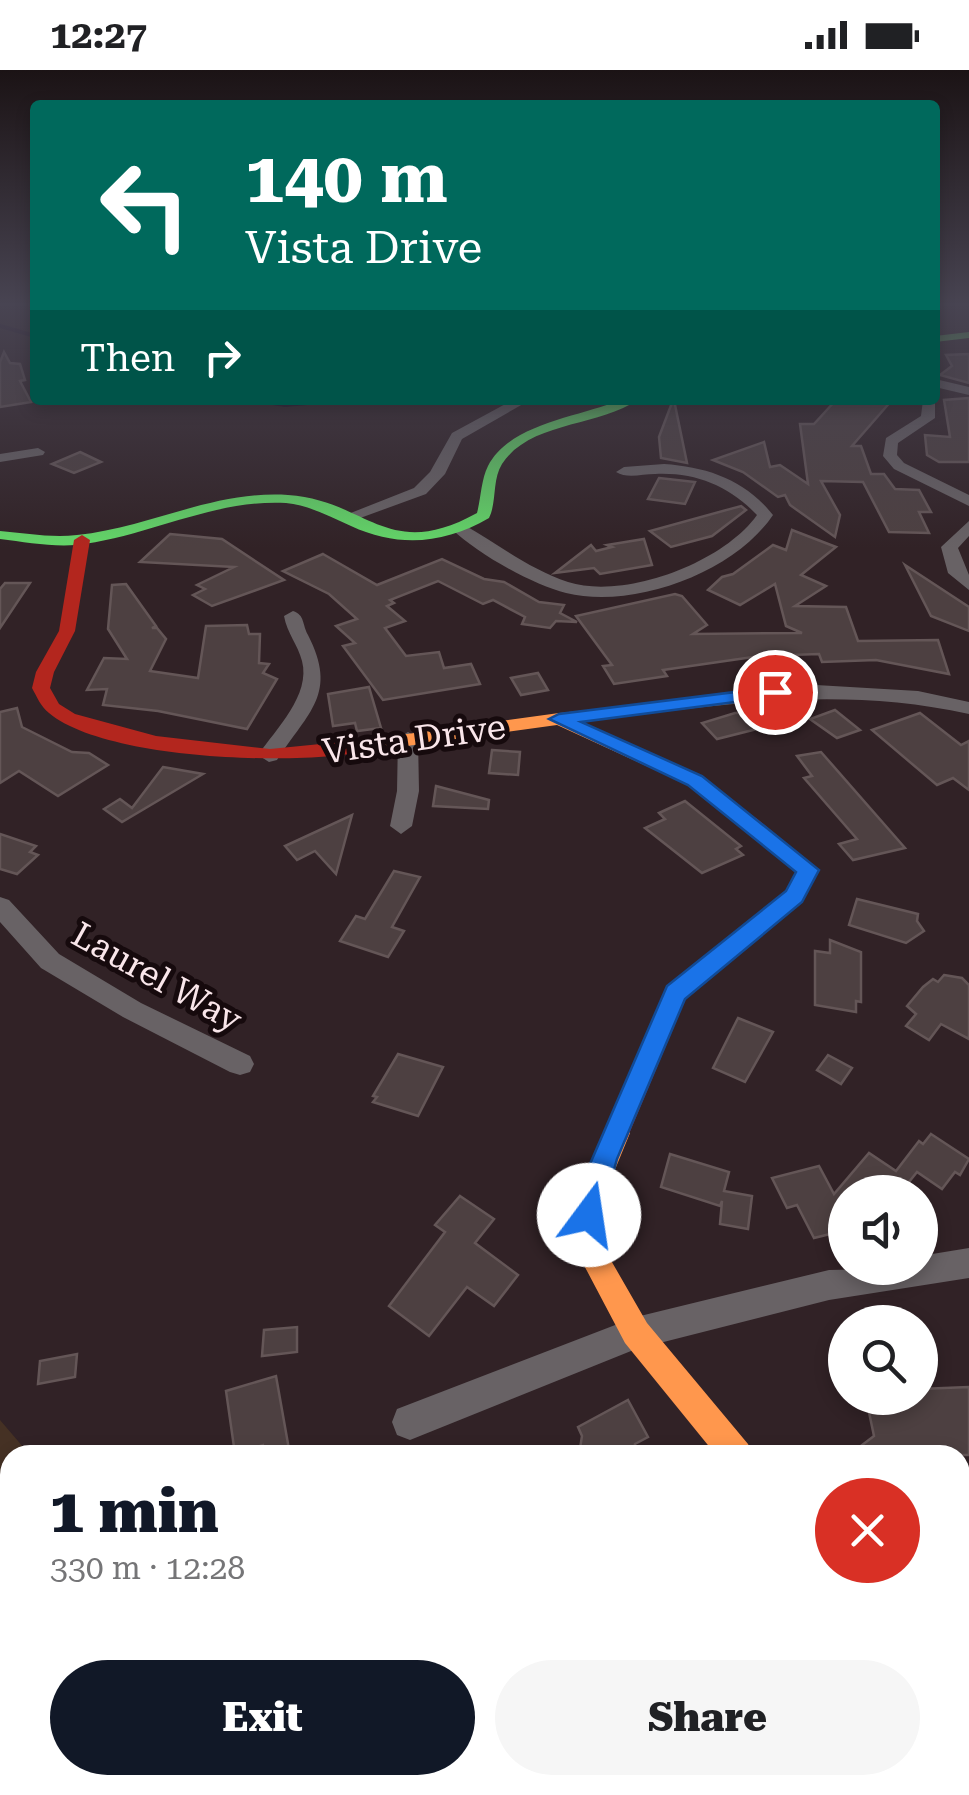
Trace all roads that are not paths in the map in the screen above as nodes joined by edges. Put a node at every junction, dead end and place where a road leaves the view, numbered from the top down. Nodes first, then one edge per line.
1 (514, 405) edge
2 (618, 405) edge
3 (929, 405) edge
4 (38, 452) dead end
5 (0, 458) edge
6 (624, 472) dead end
7 (969, 501) edge
8 (346, 518) junction
9 (969, 526) edge
10 (460, 530) junction
11 (0, 535) edge
12 (82, 540) junction
13 (969, 585) edge
14 (293, 616) dead end
15 (964, 709) edge
16 (559, 719) junction
17 (408, 738) junction
18 (269, 756) junction
19 (401, 826) dead end
20 (0, 906) edge
21 (240, 1064) dead end
22 (969, 1263) edge
23 (636, 1333) junction
24 (410, 1422) dead end
25 (729, 1445) edge

1 - 8 street
2 - 10 street
3 - 7 street
4 - 5 street
6 - 10 street
8 - 10 street
8 - 12 street
9 - 13 street
11 - 12 street
12 - 18 street, Vista Drive
14 - 18 street
15 - 16 street
16 - 17 street, Vista Drive
16 - 23 street
17 - 18 street, Vista Drive
17 - 19 street
20 - 21 street, Laurel Way
22 - 23 street
23 - 24 street
23 - 25 street

